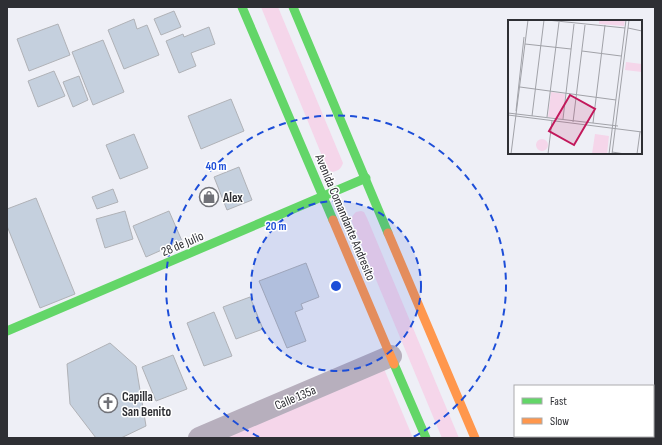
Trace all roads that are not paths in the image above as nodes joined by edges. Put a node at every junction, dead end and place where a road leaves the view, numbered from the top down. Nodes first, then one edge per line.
1 (242, 7) edge
2 (293, 7) edge
3 (366, 178) junction
4 (323, 197) junction
5 (7, 331) edge
6 (391, 356) junction
7 (199, 438) edge
8 (426, 438) edge
9 (475, 438) edge

1 - 4 main road, Avenida Comandante Andresito
2 - 3 main road
3 - 4 main road, 28 de Julio
3 - 9 main road
4 - 5 main road, 28 de Julio
4 - 6 main road, Avenida Comandante Andresito
6 - 7 street, Calle 135a
6 - 8 main road, Avenida Comandante Andresito

